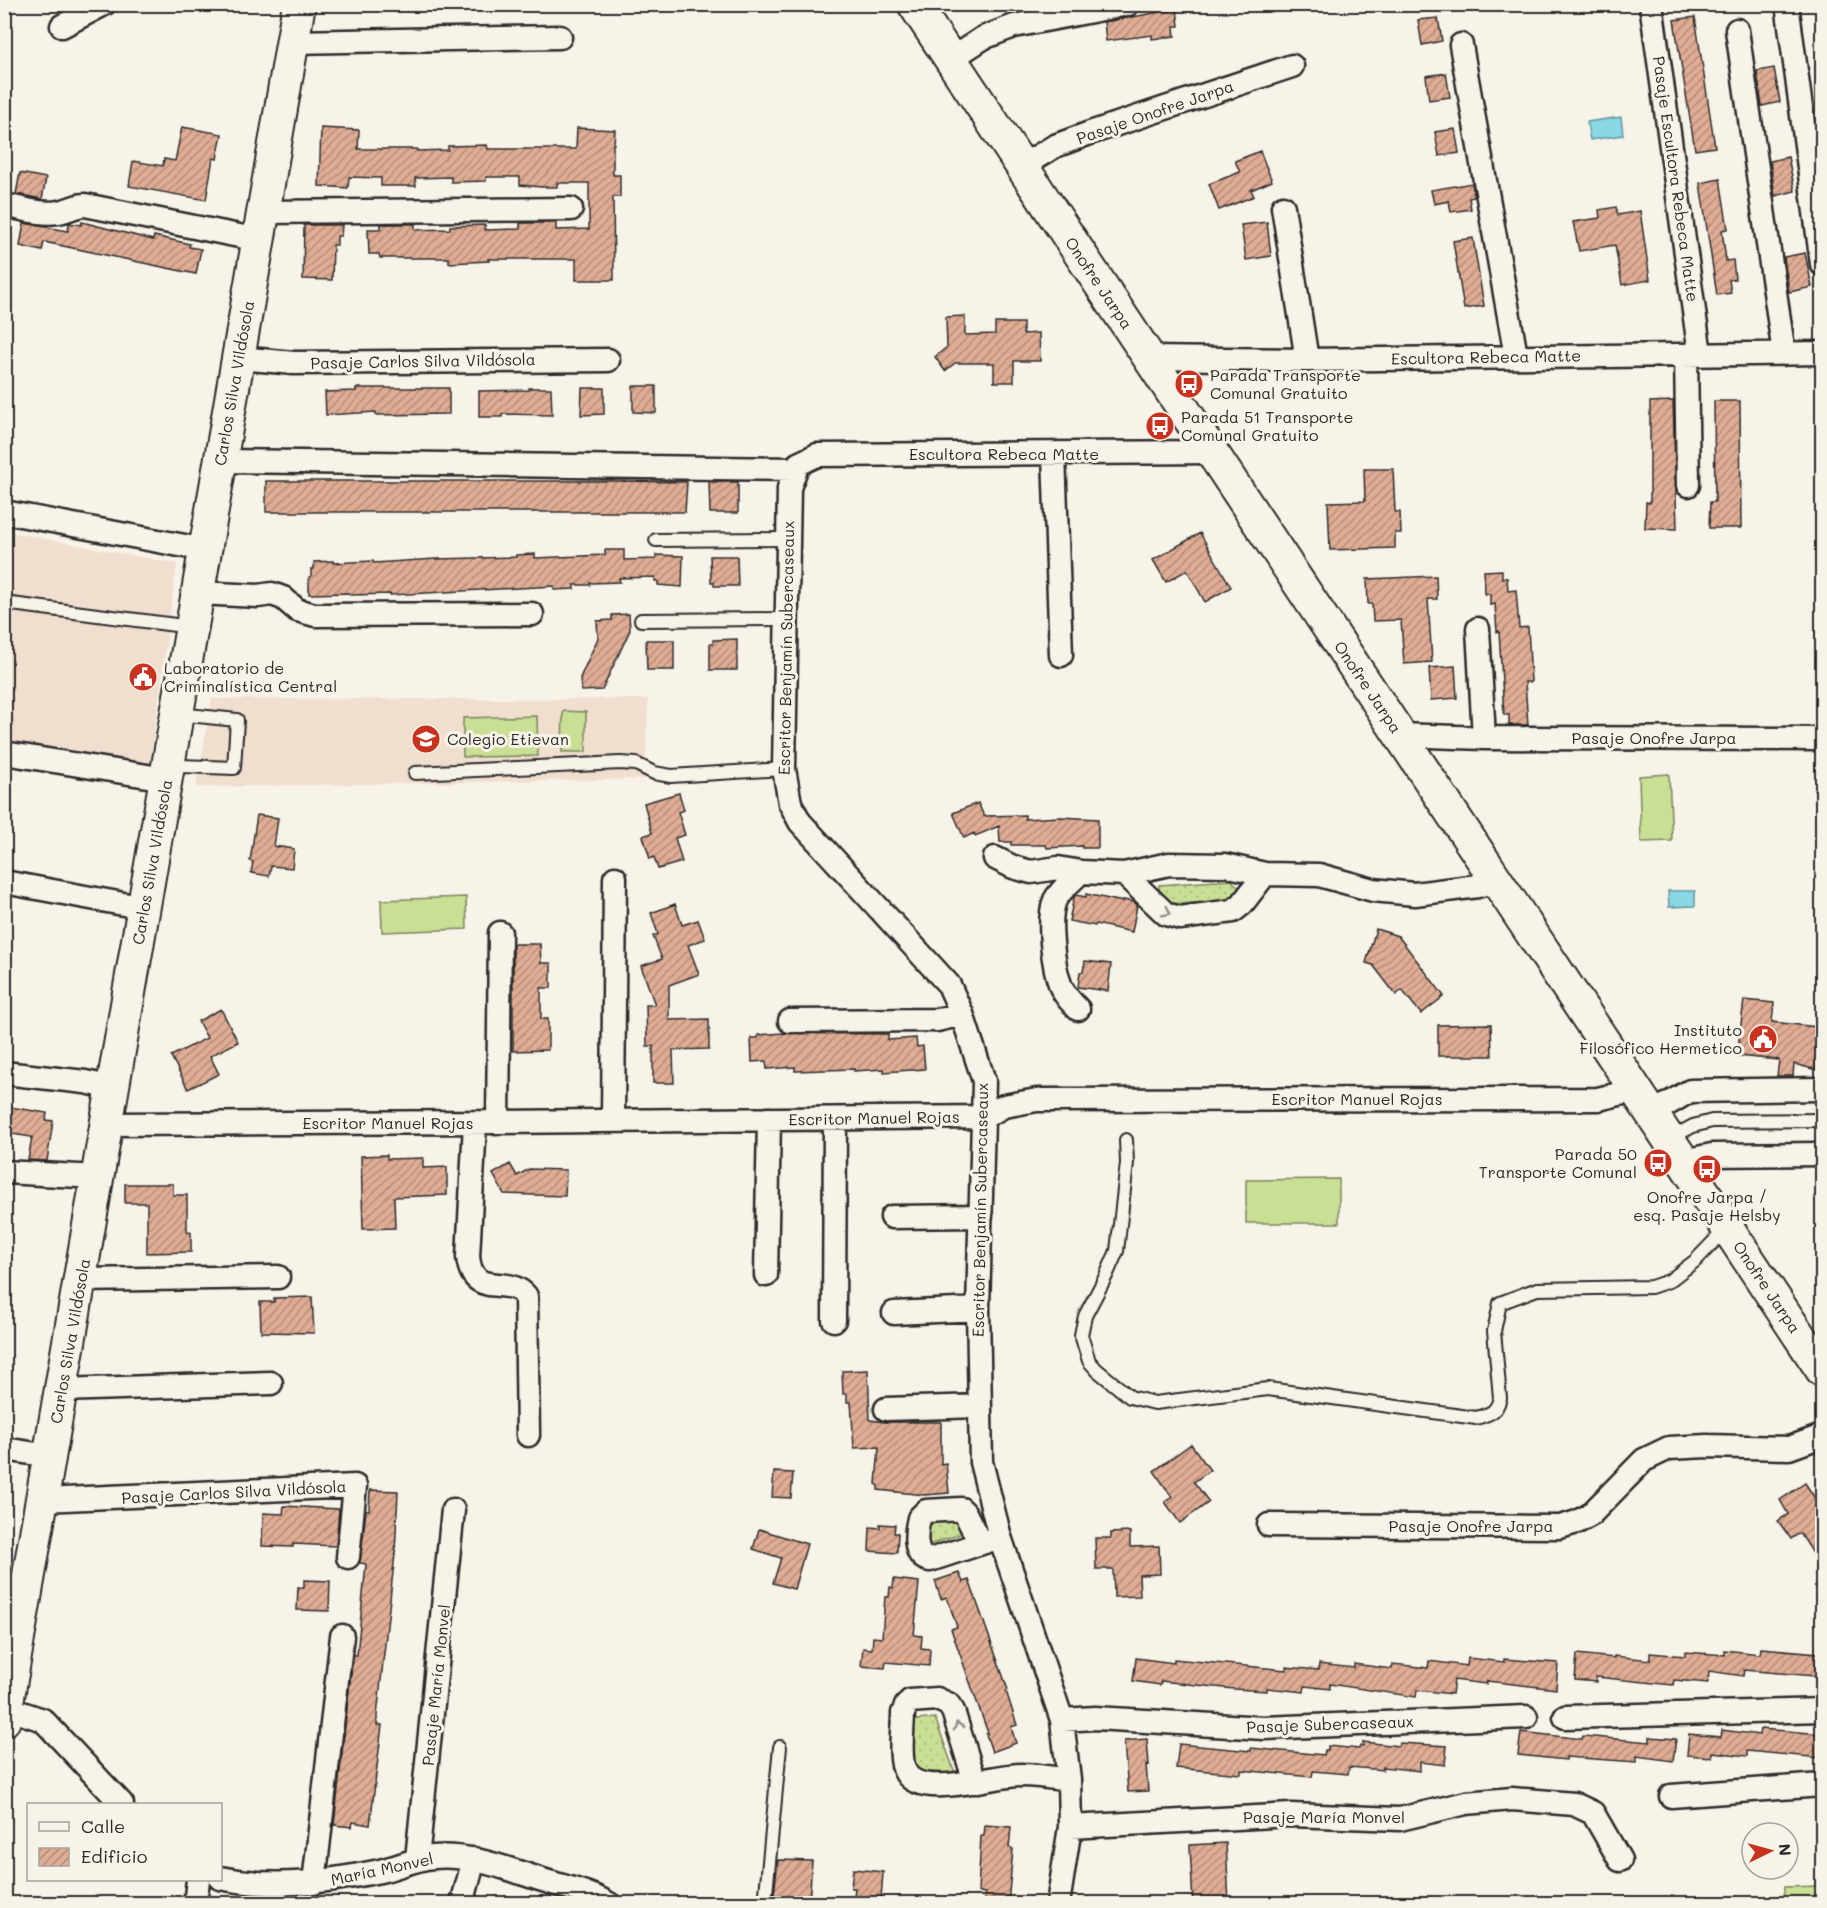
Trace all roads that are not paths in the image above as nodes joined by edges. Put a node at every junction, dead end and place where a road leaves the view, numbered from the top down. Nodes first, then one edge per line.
1 (104, 4) edge
2 (299, 4) edge
3 (915, 4) edge
4 (1128, 4) edge
5 (1651, 4) edge
6 (1787, 4) edge
7 (62, 26) dead end
8 (1737, 30) dead end
9 (560, 37) dead end
10 (293, 42) junction
11 (1461, 45) dead end
12 (951, 59) junction
13 (1292, 66) dead end
14 (1022, 166) junction
15 (4, 205) edge
16 (1282, 207) dead end
17 (571, 209) dead end
18 (261, 226) junction
19 (1822, 264) edge
20 (1822, 353) edge
21 (1784, 354) junction
22 (1693, 355) junction
23 (1516, 356) junction
24 (238, 358) junction
25 (1150, 358) junction
26 (608, 360) dead end
27 (1307, 360) junction
28 (1212, 452) junction
29 (1054, 454) junction
30 (221, 461) junction
31 (797, 466) junction
32 (1688, 485) dead end
33 (4, 512) edge
34 (786, 539) junction
35 (656, 540) dead end
36 (206, 550) junction
37 (198, 593) junction
38 (4, 603) edge
39 (532, 614) dead end
40 (786, 619) junction
41 (641, 620) dead end
42 (193, 627) junction
43 (1478, 629) dead end
44 (1061, 655) dead end
45 (178, 714) junction
46 (1400, 735) junction
47 (1485, 738) junction
48 (1822, 739) edge
49 (4, 753) edge
50 (784, 769) junction
51 (415, 773) dead end
52 (166, 779) junction
53 (995, 858) dead end
54 (1031, 872) junction
55 (1081, 872) junction
56 (1124, 874) junction
57 (1265, 874) junction
58 (615, 878) dead end
59 (1497, 880) junction
60 (4, 882) edge
61 (1056, 899) junction
62 (145, 908) junction
63 (500, 933) dead end
64 (1078, 1009) dead end
65 (962, 1014) junction
66 (789, 1021) dead end
67 (4, 1073) edge
68 (114, 1088) junction
69 (1822, 1089) edge
70 (1644, 1102) junction
71 (984, 1117) junction
72 (769, 1119) junction
73 (835, 1119) junction
74 (1822, 1120) edge
75 (613, 1121) junction
76 (498, 1122) junction
77 (475, 1123) junction
78 (107, 1124) junction
79 (1126, 1140) dead end
80 (1676, 1150) junction
81 (1822, 1154) edge
82 (4, 1172) edge
83 (98, 1177) junction
84 (981, 1216) junction
85 (892, 1217) dead end
86 (1728, 1227) junction
87 (766, 1275) dead end
88 (278, 1277) dead end
89 (81, 1280) junction
90 (978, 1309) junction
91 (894, 1313) dead end
92 (834, 1320) dead end
93 (1822, 1368) edge
94 (271, 1383) dead end
95 (62, 1390) junction
96 (979, 1406) junction
97 (886, 1409) dead end
98 (528, 1435) dead end
99 (1822, 1436) edge
100 (4, 1449) edge
101 (50, 1456) junction
102 (42, 1500) junction
103 (453, 1510) dead end
104 (1269, 1525) dead end
105 (348, 1557) dead end
106 (342, 1636) dead end
107 (1822, 1710) edge
108 (6, 1714) edge
109 (1526, 1717) dead end
110 (1565, 1718) dead end
111 (1062, 1720) junction
112 (780, 1747) dead end
113 (1069, 1780) junction
114 (975, 1782) dead end
115 (1822, 1785) edge
116 (1671, 1796) dead end
117 (121, 1803) edge
118 (1070, 1827) junction
119 (417, 1859) junction
120 (474, 1859) junction
121 (1620, 1860) dead end
122 (222, 1878) edge
123 (198, 1881) edge
124 (314, 1883) junction
125 (195, 1904) edge
126 (462, 1904) edge
127 (609, 1904) edge
128 (765, 1904) edge
129 (1058, 1904) edge

1 - 7 street
2 - 10 street, Carlos Silva Vildósola
3 - 12 street, Onofre Jarpa
4 - 12 street
5 - 22 street, Pasaje Escultora Rebeca Matte
6 - 19 street
8 - 21 street
9 - 10 street
10 - 18 street, Carlos Silva Vildósola
11 - 23 street
12 - 14 street, Onofre Jarpa
13 - 14 street, Pasaje Onofre Jarpa
14 - 25 street, Onofre Jarpa
15 - 18 street
16 - 27 street
17 - 18 street
18 - 24 street, Carlos Silva Vildósola
20 - 21 street, Escultora Rebeca Matte
21 - 22 street, Escultora Rebeca Matte
22 - 23 street, Escultora Rebeca Matte
22 - 32 street, Pasaje Escultora Rebeca Matte
23 - 27 street, Escultora Rebeca Matte
24 - 26 street, Pasaje Carlos Silva Vildósola
24 - 30 street, Carlos Silva Vildósola
25 - 27 street, Escultora Rebeca Matte
25 - 28 street, Onofre Jarpa
28 - 29 street, Escultora Rebeca Matte
28 - 46 street, Onofre Jarpa
29 - 31 street, Escultora Rebeca Matte
29 - 44 street
30 - 31 street, Escultora Rebeca Matte
30 - 36 street, Carlos Silva Vildósola
31 - 34 street, Escritor Benjamín Subercaseaux
33 - 36 street
34 - 35 lane
34 - 40 street, Escritor Benjamín Subercaseaux
36 - 37 street, Carlos Silva Vildósola
37 - 39 street
37 - 42 street, Carlos Silva Vildósola
38 - 42 lane
40 - 41 lane
40 - 50 street, Escritor Benjamín Subercaseaux
42 - 45 street, Carlos Silva Vildósola
43 - 47 street
45 - 52 street, Carlos Silva Vildósola
45 - 52 lane
46 - 47 street, Pasaje Onofre Jarpa
46 - 59 street, Onofre Jarpa
47 - 48 street, Pasaje Onofre Jarpa
49 - 52 street
50 - 51 lane
50 - 65 street, Escritor Benjamín Subercaseaux
52 - 62 street, Carlos Silva Vildósola
53 - 54 street
54 - 55 street
54 - 61 street
55 - 56 street
55 - 61 street
56 - 57 street
56 -> 57 street
57 - 59 street
58 - 75 street
59 - 70 street, Onofre Jarpa
60 - 62 street
61 - 64 street
62 - 68 street, Carlos Silva Vildósola
63 - 76 street
65 - 66 street
65 - 71 street, Escritor Benjamín Subercaseaux
67 - 68 street
68 - 78 street, Carlos Silva Vildósola
69 - 70 street, Escritor Manuel Rojas
70 - 71 street, Escritor Manuel Rojas
70 - 80 street, Onofre Jarpa
71 - 73 street, Escritor Manuel Rojas
71 - 84 street, Escritor Benjamín Subercaseaux
72 - 73 street, Escritor Manuel Rojas
72 - 75 street, Escritor Manuel Rojas
72 - 87 street
73 - 92 street
74 - 80 lane
75 - 76 street, Escritor Manuel Rojas
76 - 77 street, Escritor Manuel Rojas
77 - 78 street, Escritor Manuel Rojas
77 - 98 street
78 - 83 street, Carlos Silva Vildósola
79 - 86 lane
80 - 81 street
80 - 86 street, Onofre Jarpa
82 - 83 street
83 - 89 street, Carlos Silva Vildósola
84 - 85 street
84 - 90 street, Escritor Benjamín Subercaseaux
86 - 93 street, Onofre Jarpa
88 - 89 street
89 - 95 street, Carlos Silva Vildósola
90 - 91 street
90 - 96 street, Escritor Benjamín Subercaseaux
94 - 95 street
95 - 101 street, Carlos Silva Vildósola
96 - 97 street
96 - 111 street, Escritor Benjamín Subercaseaux
99 - 104 street, Pasaje Onofre Jarpa
100 - 101 street
101 - 102 street, Carlos Silva Vildósola
102 - 105 street, Pasaje Carlos Silva Vildósola
102 - 108 street, Carlos Silva Vildósola
103 - 119 street, Pasaje María Monvel
106 - 124 street
107 - 110 street
108 - 117 street
109 - 111 street, Pasaje Subercaseaux
111 - 113 street, Escritor Benjamín Subercaseaux
112 - 128 lane
113 - 114 street
113 - 118 street, Escritor Benjamín Subercaseaux
115 - 116 street
118 - 121 street, Pasaje María Monvel
118 - 129 street, Escritor Benjamín Subercaseaux
119 - 120 street, María Monvel
119 - 124 street, María Monvel
120 - 126 street
120 - 127 street, María Monvel
122 - 124 street, María Monvel
123 - 125 street

